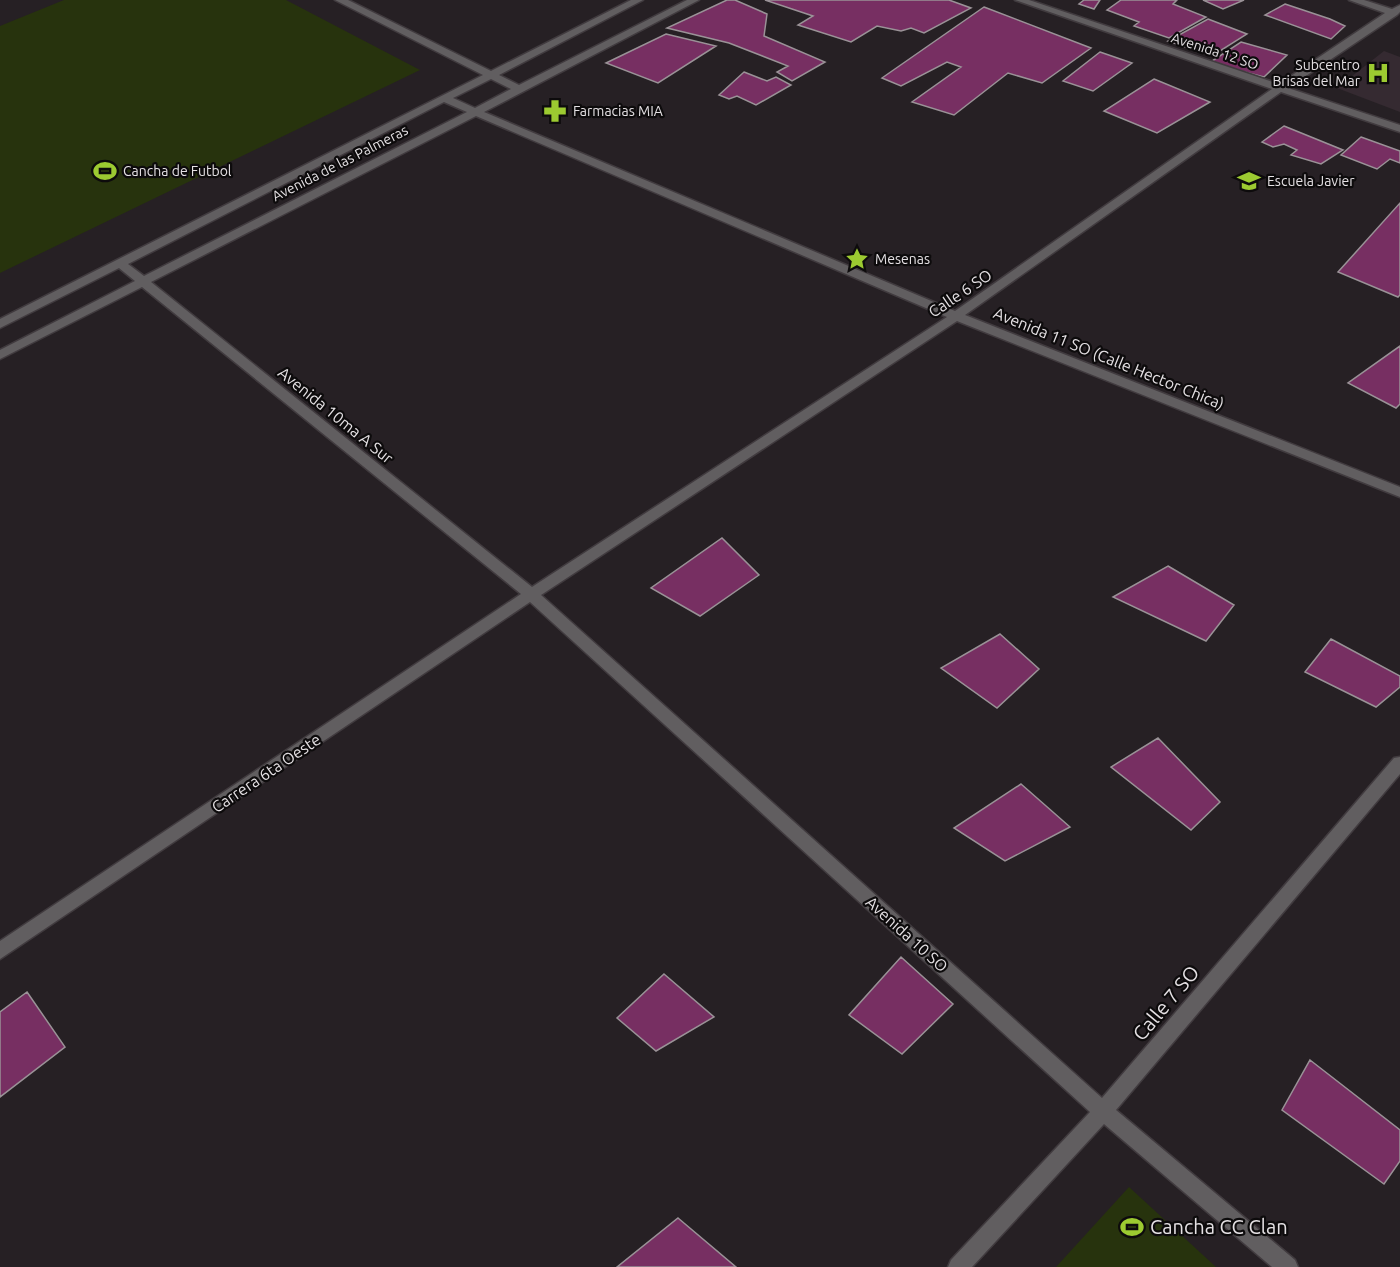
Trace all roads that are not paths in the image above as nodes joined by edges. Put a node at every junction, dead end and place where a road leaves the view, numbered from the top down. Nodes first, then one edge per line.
1 (340, 0) edge
2 (638, 0) edge
3 (694, 0) edge
4 (1020, 0) edge
5 (1354, 0) edge
6 (1397, 11) edge
7 (490, 74) junction
8 (1282, 87) junction
9 (519, 89) junction
10 (443, 98) junction
11 (474, 111) junction
12 (1400, 129) edge
13 (120, 263) junction
14 (144, 281) junction
15 (956, 316) junction
16 (0, 324) edge
17 (0, 355) edge
18 (1400, 492) edge
19 (531, 594) junction
20 (1400, 763) edge
21 (0, 951) edge
22 (1103, 1111) junction
23 (958, 1267) edge
24 (1288, 1267) edge

1 - 7 street
2 - 7 street, Avenida de las Palmeras
3 - 9 street, Avenida de las Palmeras
4 - 8 street, Avenida 12 SO
5 - 6 street
6 - 8 street, Calle 6 SO
7 - 9 street
7 - 10 street, Avenida de las Palmeras
8 - 12 street, Avenida 12 SO
8 - 15 street, Calle 6 SO
9 - 11 street, Avenida de las Palmeras
10 - 11 street, Avenida 11 SO (Calle Hector Chica)
10 - 13 street, Avenida de las Palmeras
11 - 14 street, Avenida de las Palmeras
11 - 15 street, Avenida 11 SO (Calle Hector Chica)
13 - 14 street, Avenida 10ma A Sur
13 - 16 street, Avenida de las Palmeras
14 - 17 street, Avenida de las Palmeras
14 - 19 street, Avenida 10ma A Sur
15 - 18 street, Avenida 11 SO (Calle Hector Chica)
15 - 19 street, Calle 6 SO
19 - 21 street, Carrera 6ta Oeste
19 - 22 street, Avenida 10 SO
20 - 22 street, Calle 7 SO
22 - 23 street, Calle 7 SO
22 - 24 street, Avenida 10 SO

